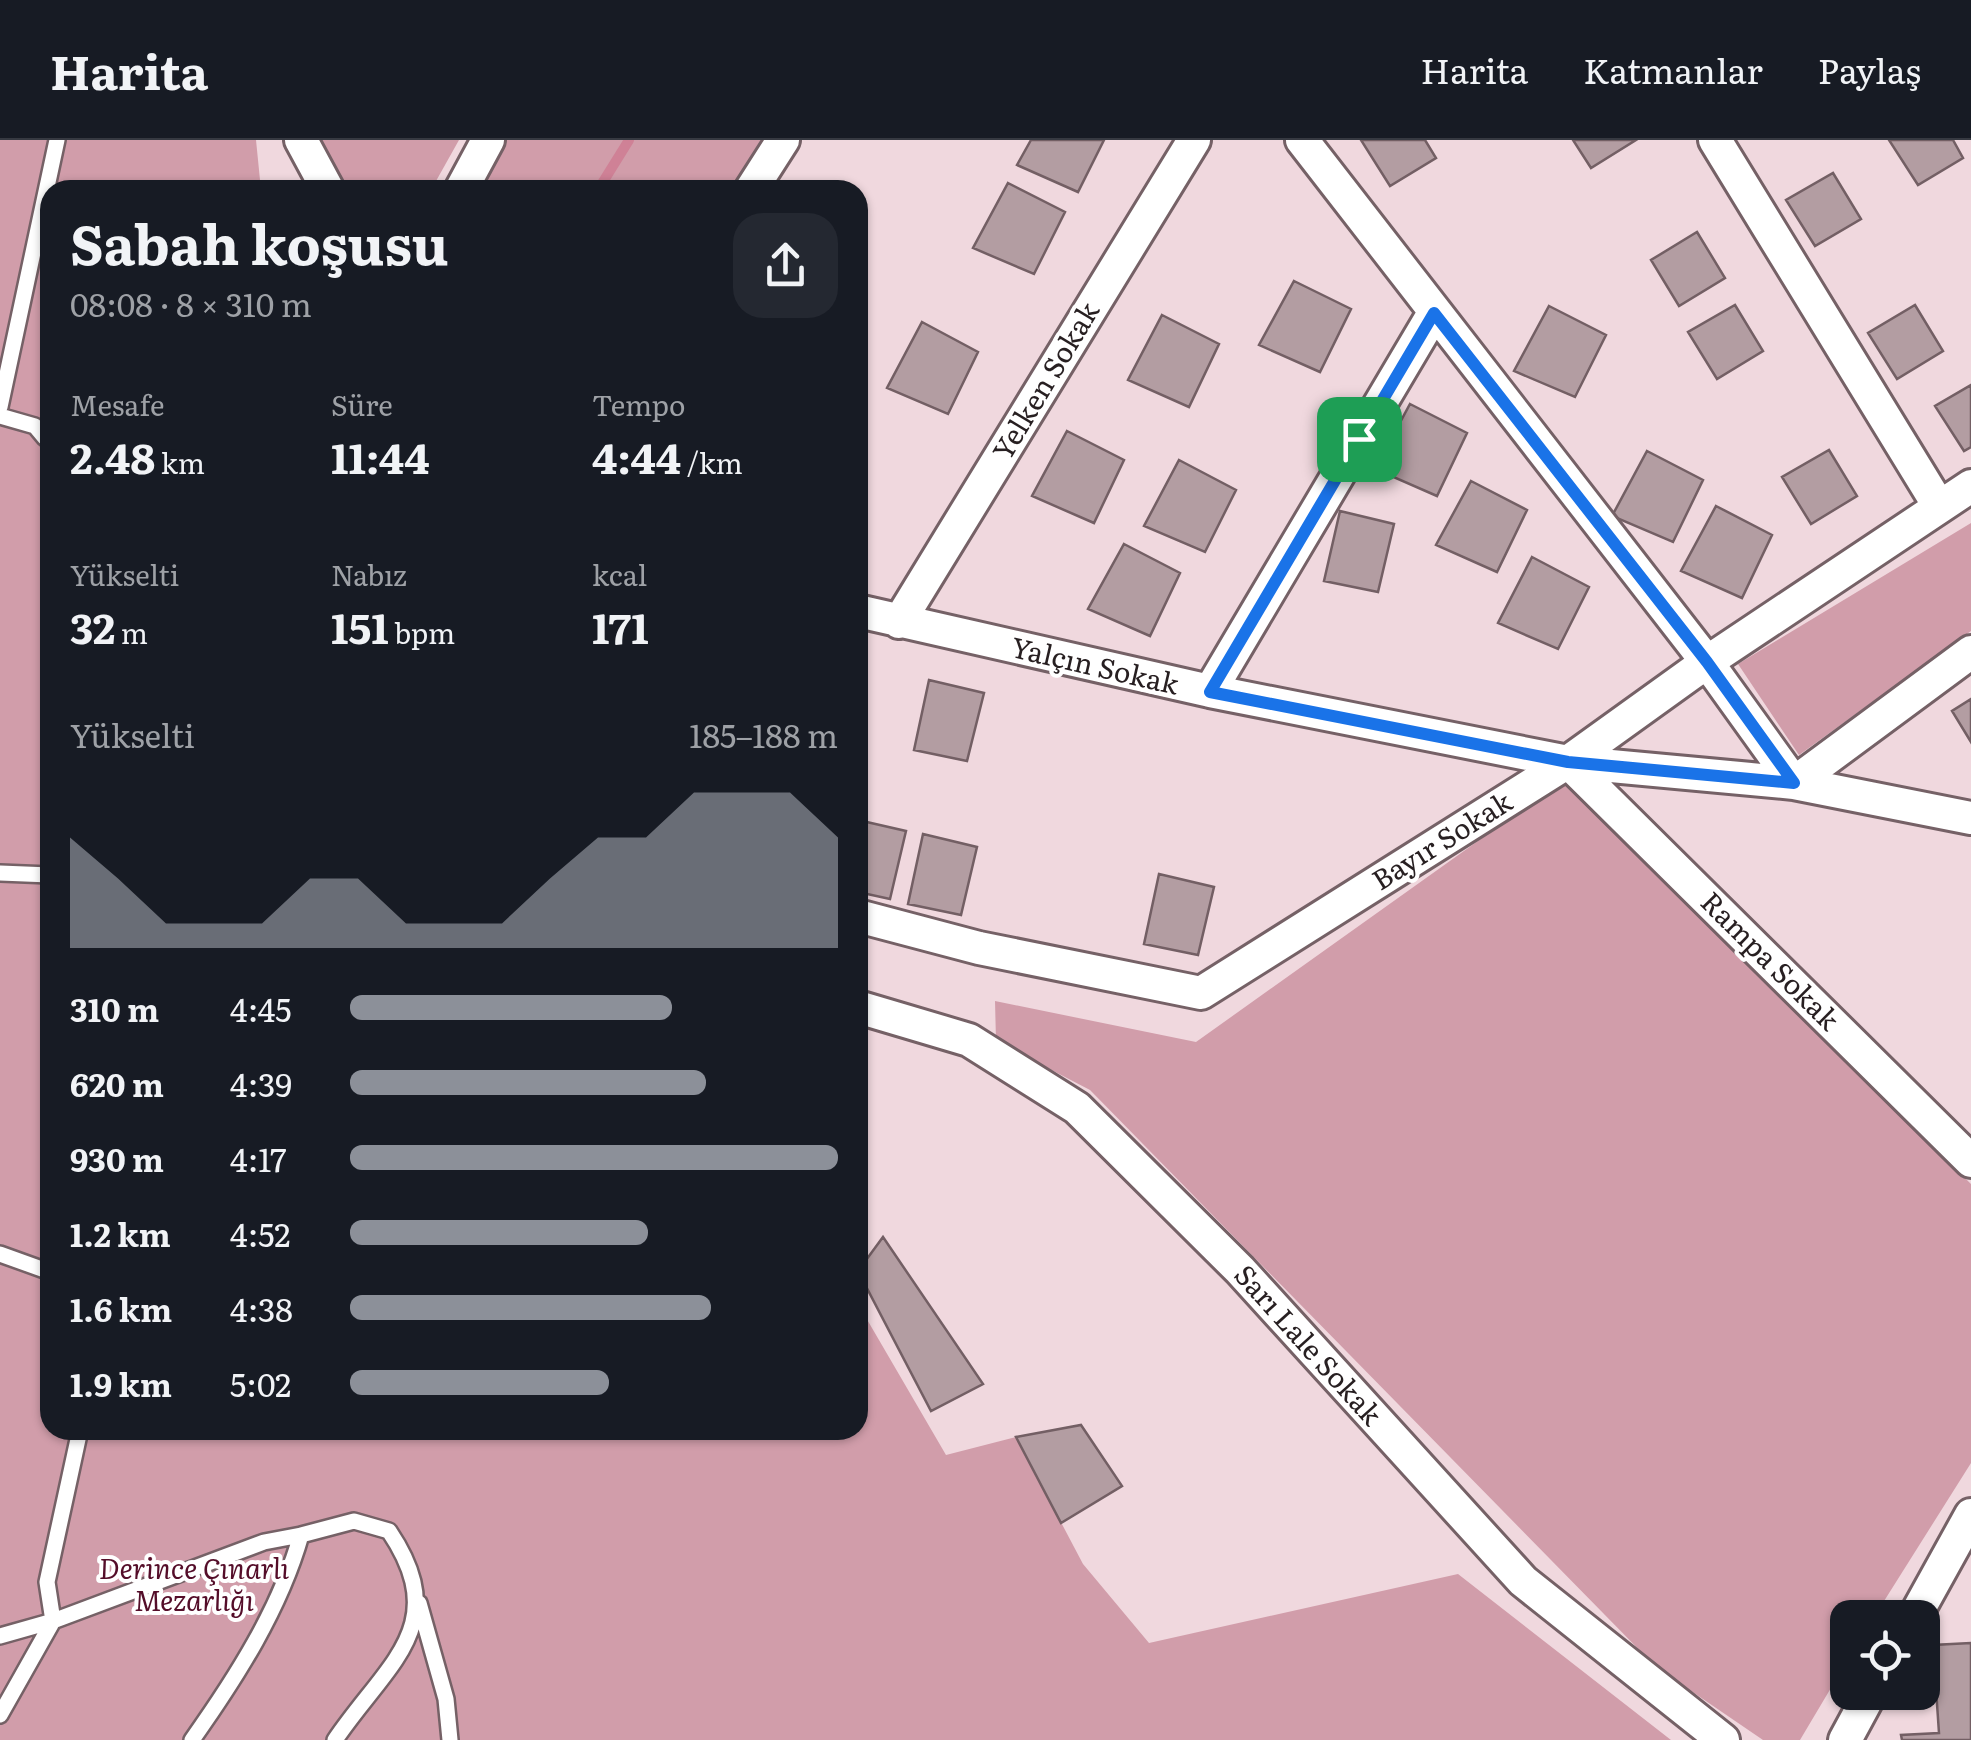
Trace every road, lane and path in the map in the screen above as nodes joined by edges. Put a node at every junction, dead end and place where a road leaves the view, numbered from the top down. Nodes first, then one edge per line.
1 (57, 140) edge
2 (301, 140) edge
3 (488, 140) edge
4 (783, 140) edge
5 (1194, 140) edge
6 (1302, 140) edge
7 (1715, 140) edge
8 (48, 180) edge
9 (323, 180) edge
10 (466, 180) edge
11 (757, 180) edge
12 (40, 220) edge
13 (1434, 313) junction
14 (0, 407) edge
15 (0, 416) edge
16 (40, 432) edge
17 (1971, 486) edge
18 (1940, 506) junction
19 (868, 614) edge
20 (899, 622) junction
21 (1971, 652) edge
22 (1707, 662) junction
23 (1210, 692) junction
24 (1568, 762) junction
25 (1794, 783) junction
26 (1971, 818) edge
27 (0, 873) edge
28 (40, 875) edge
29 (868, 919) edge
30 (868, 1010) edge
31 (1971, 1161) edge
32 (0, 1254) edge
33 (40, 1268) edge
34 (78, 1440) edge
35 (1971, 1515) edge
36 (300, 1535) junction
37 (1924, 1600) edge
38 (419, 1604) junction
39 (53, 1621) junction
40 (0, 1636) edge
41 (1861, 1710) edge
42 (0, 1715) edge
43 (192, 1740) edge
44 (335, 1740) edge
45 (450, 1740) edge
46 (1724, 1740) edge
47 (1844, 1740) edge

1 - 8 lane
2 - 9 street
3 - 10 street
4 - 11 street
5 - 20 street, Yelken Sokak
6 - 13 street
7 - 18 street
12 - 14 lane
13 - 22 street
13 - 23 street
15 - 16 lane
17 - 18 street, Bayır Sokak
18 - 22 street, Bayır Sokak
19 - 20 street, Yalçın Sokak
20 - 23 street, Yalçın Sokak
21 - 25 street
22 - 24 street, Bayır Sokak
22 - 25 street
23 - 24 street, Yalçın Sokak
24 - 25 street, Yalçın Sokak
24 - 29 street, Bayır Sokak
24 - 31 street, Rampa Sokak
25 - 26 street
27 - 28 lane
30 - 46 street, Sarı Lale Sokak
32 - 33 lane
34 - 39 lane
35 - 37 street
36 - 38 lane
36 - 39 lane
36 - 43 lane
38 - 44 lane
38 - 45 lane
39 - 40 lane
39 - 42 lane
41 - 47 street

